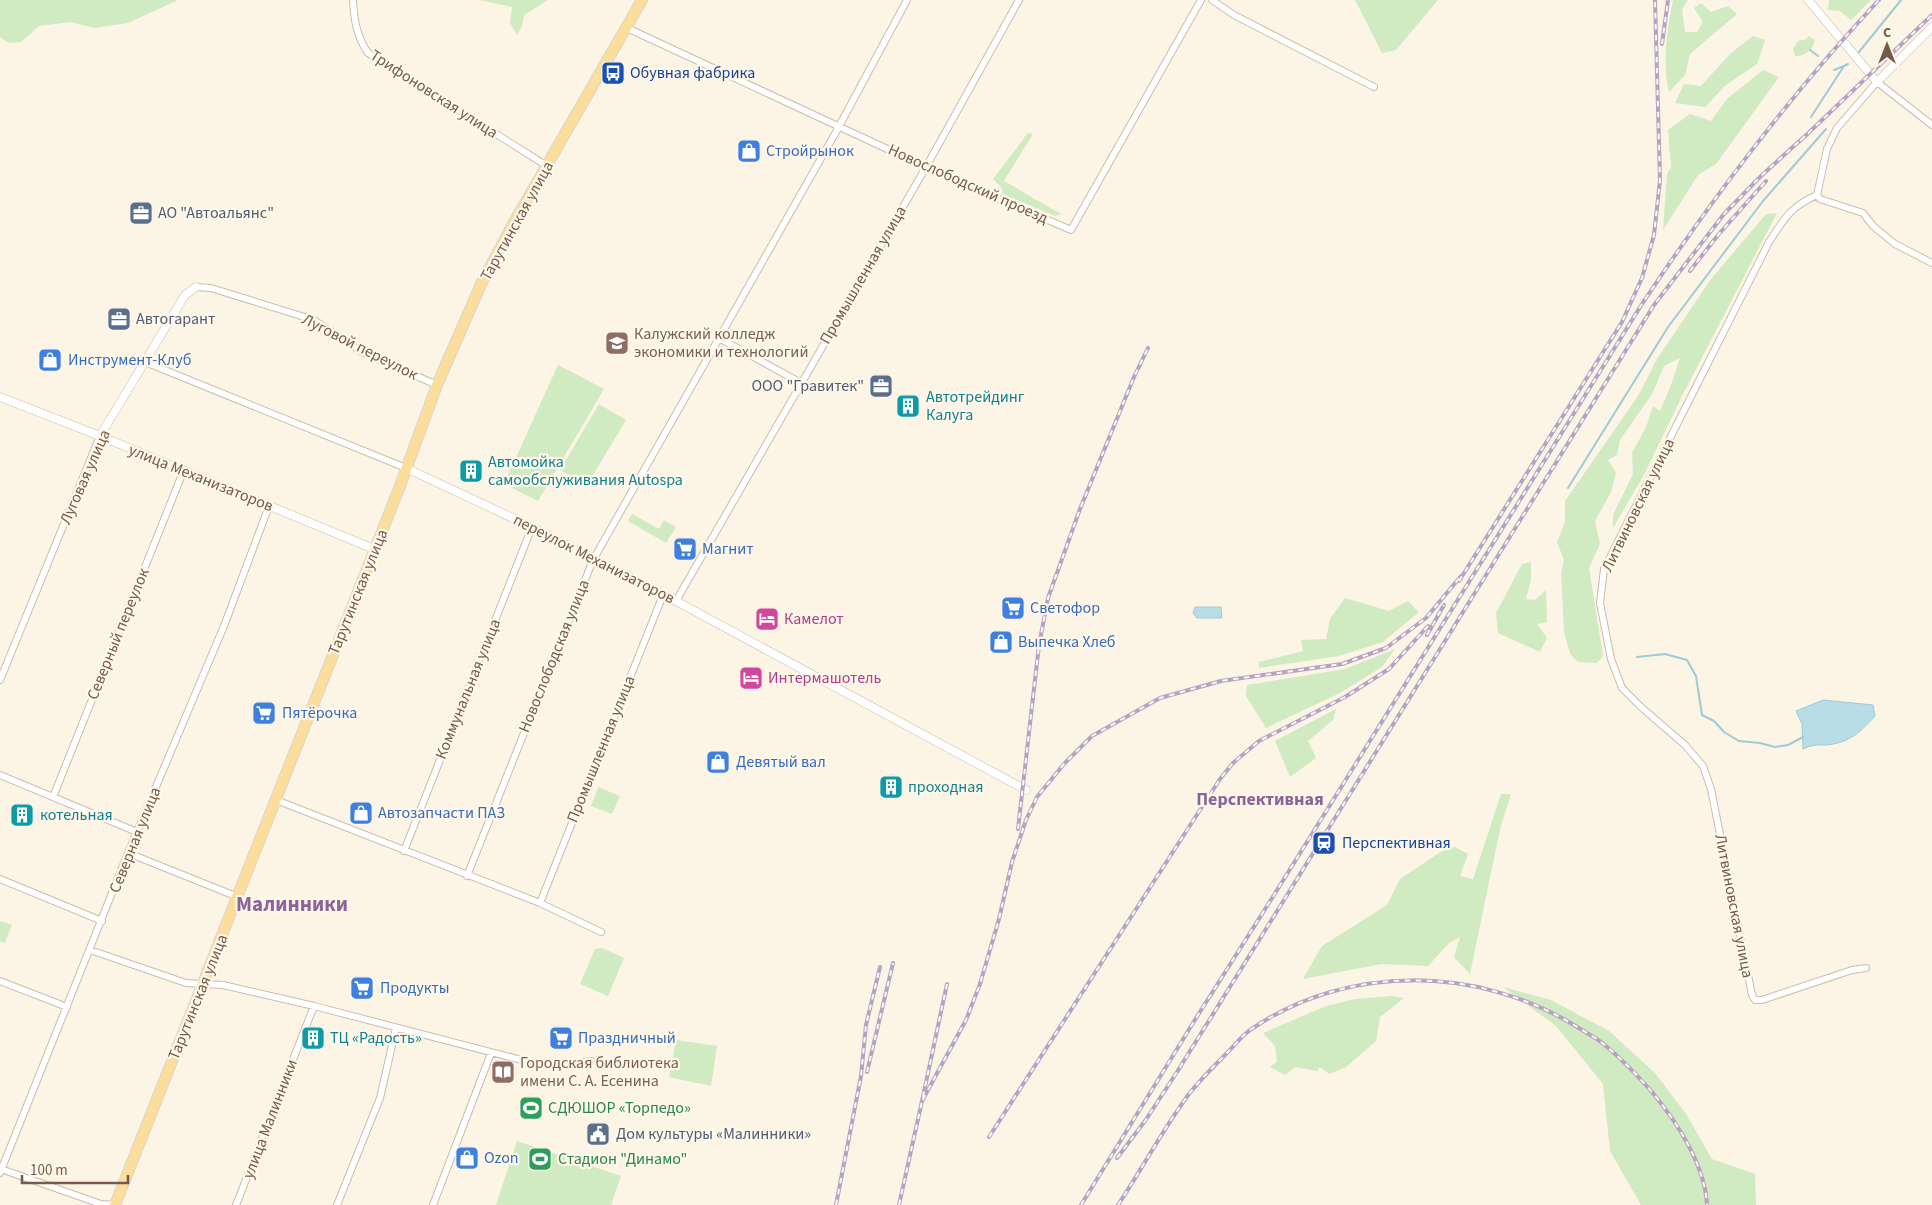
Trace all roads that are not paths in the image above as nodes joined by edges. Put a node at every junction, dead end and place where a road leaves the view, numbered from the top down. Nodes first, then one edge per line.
1 (353, 0) edge
2 (642, 0) edge
3 (907, 0) edge
4 (1019, 0) edge
5 (1201, 0) edge
6 (1212, 0) edge
7 (1808, 0) edge
8 (1932, 27) edge
9 (626, 28) junction
10 (1877, 82) junction
11 (1374, 87) dead end
12 (1932, 125) edge
13 (840, 126) junction
14 (547, 166) junction
15 (926, 167) junction
16 (1818, 195) junction
17 (1932, 263) edge
18 (196, 287) joint
19 (719, 338) junction
20 (145, 362) junction
21 (801, 383) junction
22 (438, 385) junction
23 (0, 397) edge
24 (100, 436) junction
25 (406, 468) junction
26 (183, 472) junction
27 (269, 506) junction
28 (532, 527) junction
29 (374, 549) junction
30 (592, 560) junction
31 (663, 595) junction
32 (676, 601) junction
33 (0, 680) edge
34 (0, 775) edge
35 (1026, 790) dead end
36 (53, 797) junction
37 (276, 800) junction
38 (137, 832) junction
39 (404, 851) junction
40 (128, 853) junction
41 (466, 876) junction
42 (0, 880) edge
43 (238, 897) junction
44 (540, 903) junction
45 (102, 921) junction
46 (602, 932) dead end
47 (90, 950) junction
48 (1866, 968) dead end
49 (0, 980) edge
50 (203, 983) junction
51 (314, 1006) junction
52 (67, 1007) junction
53 (396, 1028) junction
54 (490, 1053) junction
55 (591, 1061) dead end
56 (1, 1171) edge
57 (116, 1205) edge
58 (236, 1205) edge
59 (337, 1205) edge
60 (433, 1205) edge

1 - 14 street, Трифоновская улица
2 - 9 main road, Тарутинская улица
3 - 13 street, Новослободская улица
4 - 15 street, Промышленная улица
5 - 15 street, Новослободский проезд
6 - 11 street
7 - 10 street
8 - 10 street
9 - 13 street, Новослободский проезд
9 - 14 main road, Тарутинская улица
10 - 12 street
10 - 16 street
13 - 15 street, Новослободский проезд
13 - 19 street, Новослободская улица
14 - 22 main road, Тарутинская улица
15 - 21 street, Промышленная улица
16 - 17 street
16 - 48 street, Литвиновская улица
18 - 20 street, Луговая улица
18 - 22 street, Луговой переулок
19 - 21 street
19 - 30 street, Новослободская улица
20 - 24 street, Луговая улица
20 - 25 street, переулок Механизаторов
21 - 32 street, Промышленная улица
22 - 25 main road, Тарутинская улица
23 - 24 street, улица Механизаторов
24 - 26 street, улица Механизаторов
24 - 33 street, Луговая улица
25 - 28 street, переулок Механизаторов
25 - 29 main road, Тарутинская улица
26 - 27 street, улица Механизаторов
26 - 36 street, Северный переулок
27 - 29 street, улица Механизаторов
27 - 38 street, Северная улица
28 - 30 street, переулок Механизаторов
28 - 39 street, Коммунальная улица
29 - 37 main road, Тарутинская улица
30 - 31 street, переулок Механизаторов
30 - 41 street, Новослободская улица
31 - 32 street, переулок Механизаторов
31 - 44 street, Промышленная улица
32 - 35 street, переулок Механизаторов
34 - 36 street
36 - 38 street
37 - 39 street
37 - 43 main road, Тарутинская улица
38 - 40 street, Северная улица
39 - 41 street
40 - 43 street
40 - 45 street, Северная улица
41 - 44 street
42 - 45 street
43 - 50 main road, Тарутинская улица
44 - 46 street
45 - 47 street, Северная улица
47 - 50 street
47 - 52 street, Северная улица
49 - 52 street
50 - 51 street
50 - 57 main road, Тарутинская улица
51 - 53 street
51 - 58 street, улица Малинники
52 - 56 street, Северная улица
53 - 54 street
53 - 59 street
54 - 55 street
54 - 60 street
56 - 57 street

